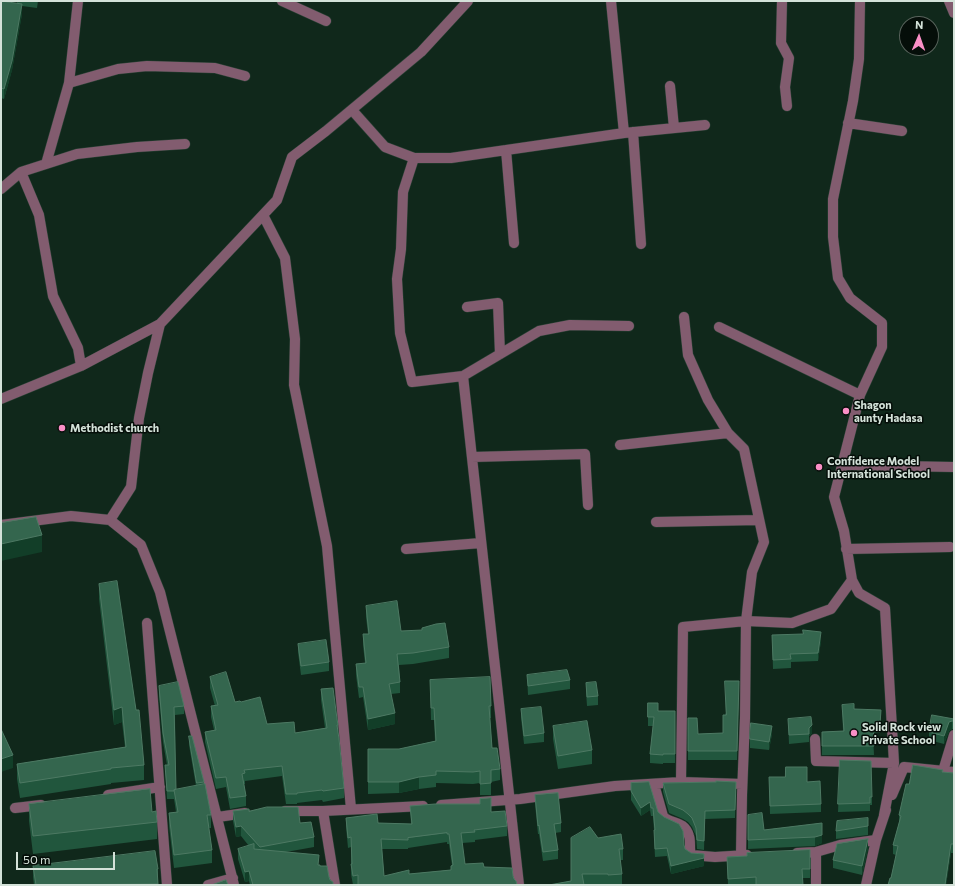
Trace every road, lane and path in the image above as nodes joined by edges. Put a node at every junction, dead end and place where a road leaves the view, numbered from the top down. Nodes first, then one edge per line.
1 (78, 1) edge
2 (282, 1) edge
3 (468, 1) edge
4 (611, 1) edge
5 (782, 1) edge
6 (860, 1) edge
7 (949, 1) edge
8 (954, 13) edge
9 (326, 21) dead end
10 (245, 76) dead end
11 (69, 83) junction
12 (670, 86) dead end
13 (787, 106) dead end
14 (352, 110) junction
15 (848, 123) junction
16 (705, 125) dead end
17 (674, 128) junction
18 (902, 131) dead end
19 (628, 133) junction
20 (185, 144) dead end
21 (506, 150) junction
22 (414, 158) junction
23 (46, 164) junction
24 (21, 172) junction
25 (1, 189) edge
26 (263, 215) junction
27 (514, 243) dead end
28 (642, 244) dead end
29 (467, 307) dead end
30 (684, 316) dead end
31 (160, 324) junction
32 (629, 326) dead end
33 (719, 327) dead end
34 (500, 354) junction
35 (81, 366) junction
36 (463, 376) junction
37 (860, 395) junction
38 (1, 399) edge
39 (728, 432) junction
40 (620, 445) dead end
41 (472, 457) junction
42 (842, 465) junction
43 (954, 467) edge
44 (588, 505) dead end
45 (110, 520) junction
46 (759, 520) junction
47 (656, 522) dead end
48 (1, 525) edge
49 (481, 543) junction
50 (950, 547) dead end
51 (406, 549) dead end
52 (846, 549) junction
53 (852, 580) junction
54 (746, 622) junction
55 (147, 623) dead end
56 (954, 735) edge
57 (815, 739) dead end
58 (894, 763) junction
59 (943, 771) junction
60 (954, 772) edge
61 (681, 782) junction
62 (654, 784) junction
63 (742, 784) junction
64 (160, 787) junction
65 (99, 796) edge
66 (509, 799) junction
67 (53, 803) edge
68 (15, 808) dead end
69 (351, 810) junction
70 (272, 811) edge
71 (323, 811) junction
72 (251, 812) edge
73 (884, 815) junction
74 (218, 817) junction
75 (876, 840) junction
76 (816, 852) junction
77 (786, 853) edge
78 (741, 855) junction
79 (756, 855) edge
80 (234, 881) edge
81 (167, 885) edge
82 (208, 885) edge
83 (335, 885) edge
84 (519, 885) edge
85 (816, 885) edge
86 (866, 885) edge

1 - 11 street
2 - 9 street
3 - 14 street
4 - 19 street
5 - 13 street
6 - 15 street
7 - 8 street
10 - 11 street
11 - 23 street
12 - 17 street
14 - 22 street
14 - 26 street
15 - 18 street
15 - 37 street
16 - 17 street
17 - 19 street
19 - 21 street
19 - 28 street
20 - 23 street
21 - 22 street
21 - 27 street
22 - 36 street
23 - 24 street
24 - 25 street
24 - 35 street
26 - 31 street
26 - 69 street
29 - 34 street
30 - 39 street
31 - 35 street
31 - 45 street
32 - 34 street
33 - 37 street
34 - 36 street
35 - 38 street
36 - 41 street
37 - 42 street
39 - 40 street
39 - 46 street
41 - 44 street
41 - 49 street
42 - 43 street
42 - 52 street
45 - 48 street
45 - 74 street
46 - 47 street
46 - 54 street
49 - 51 street
49 - 66 street
50 - 52 street
52 - 53 street
53 - 54 street
53 - 58 street
54 - 61 street
54 - 63 street
55 - 64 street
56 - 59 street
57 - 58 street
58 - 73 street
59 - 60 street
59 - 73 street
61 - 62 street
61 - 63 street
62 - 66 street
62 - 78 street
63 - 78 street
64 - 65 street
64 - 81 street
66 - 69 street
66 - 84 street
67 - 68 street
69 - 71 street
70 - 71 street
71 - 83 street
72 - 74 street
73 - 75 street
74 - 80 street
75 - 76 street
75 - 86 street
76 - 77 street
76 - 85 street
78 - 79 street
80 - 82 street

